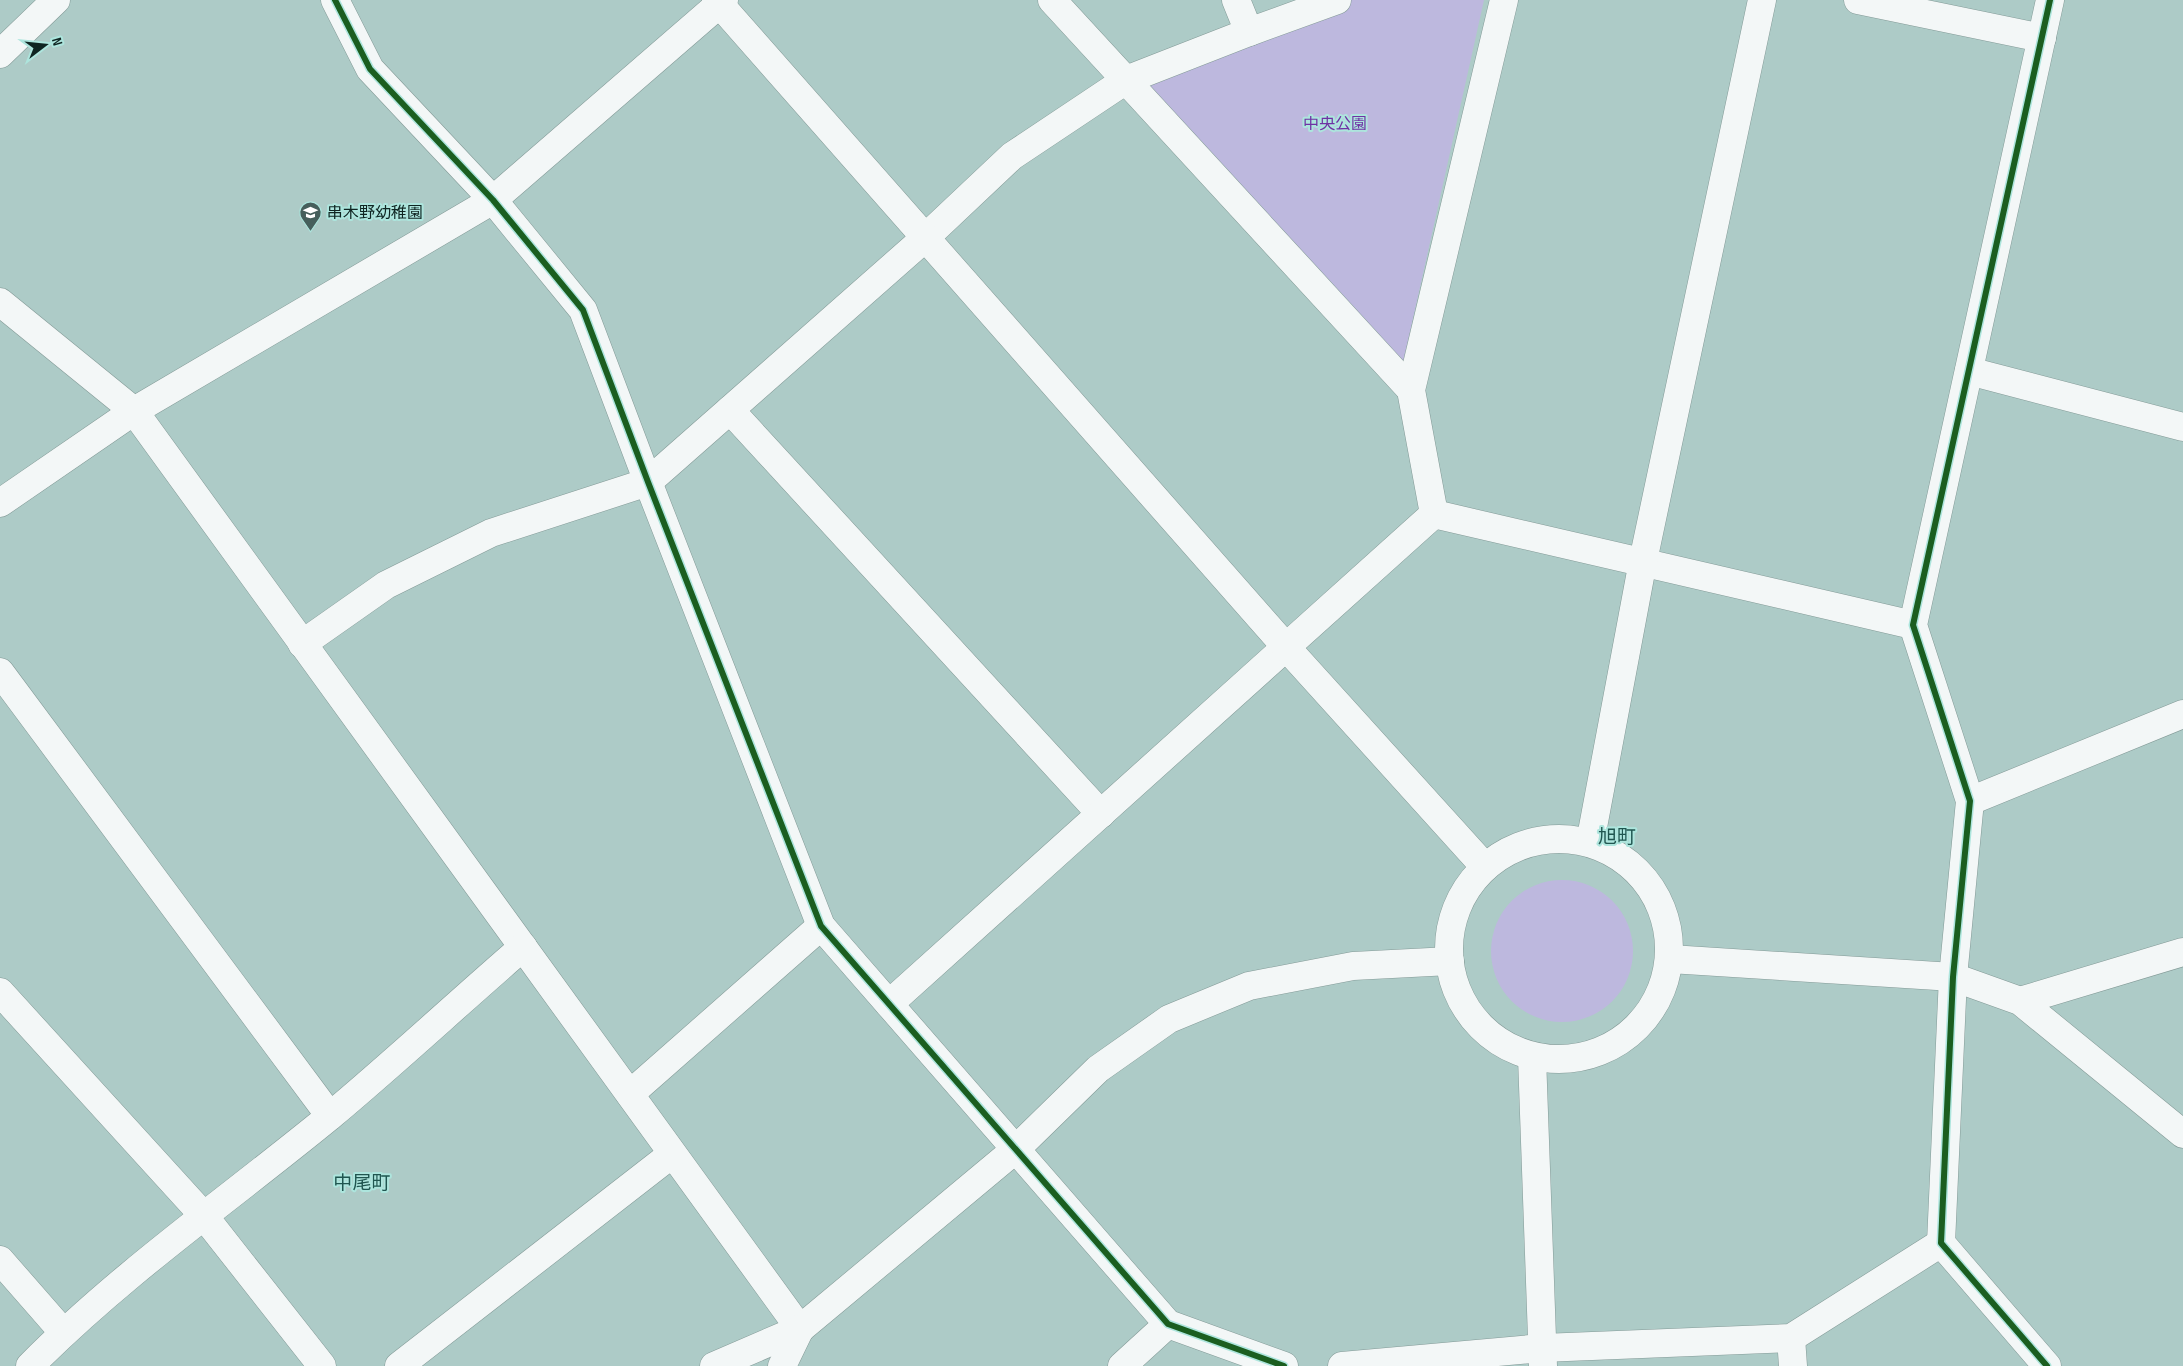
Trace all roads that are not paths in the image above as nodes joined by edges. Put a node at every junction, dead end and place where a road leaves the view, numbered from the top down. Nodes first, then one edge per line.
1 (56, 0) edge
2 (335, 0) edge
3 (1052, 0) edge
4 (1236, 0) edge
5 (1337, 0) edge
6 (1504, 0) edge
7 (1762, 0) edge
8 (1858, 0) edge
9 (2050, 0) edge
10 (720, 1) edge
11 (1249, 32) junction
12 (2042, 38) junction
13 (0, 54) edge
14 (1126, 80) junction
15 (493, 200) junction
16 (926, 238) junction
17 (0, 302) edge
18 (1968, 371) junction
19 (1411, 390) junction
20 (730, 410) junction
21 (134, 411) junction
22 (2183, 427) edge
23 (648, 482) junction
24 (0, 504) edge
25 (1434, 514) junction
26 (1643, 560) junction
27 (1913, 625) junction
28 (302, 644) junction
29 (1286, 647) junction
30 (0, 672) edge
31 (2183, 714) edge
32 (1970, 801) junction
33 (1101, 814) junction
34 (1590, 843) junction
35 (1485, 867) junction
36 (821, 926) junction
37 (523, 947) junction
38 (2183, 952) edge
39 (1670, 959) junction
40 (1450, 961) junction
41 (1953, 977) junction
42 (0, 992) edge
43 (2020, 1001) junction
44 (889, 1004) junction
45 (1532, 1057) junction
46 (630, 1094) junction
47 (330, 1116) junction
48 (2183, 1134) edge
49 (1016, 1149) junction
50 (672, 1154) junction
51 (204, 1216) junction
52 (1941, 1243) junction
53 (0, 1260) edge
54 (1168, 1324) junction
55 (800, 1329) junction
56 (63, 1332) junction
57 (1791, 1338) junction
58 (1542, 1357) edge
59 (30, 1366) edge
60 (322, 1366) edge
61 (399, 1366) edge
62 (714, 1366) edge
63 (782, 1366) edge
64 (1122, 1366) edge
65 (1284, 1366) edge
66 (1342, 1366) edge
67 (1793, 1366) edge
68 (2047, 1366) edge

1 - 13 street
2 - 15 street
3 - 14 street
4 - 11 street
5 - 11 street
6 - 19 street
7 - 26 street
8 - 12 street
9 - 12 street
10 - 15 street
10 - 16 street
11 - 14 street
12 - 18 street
14 - 16 street
14 - 19 street
15 - 21 street
15 - 23 street
16 - 20 street
16 - 29 street
17 - 21 street
18 - 22 street
18 - 27 street
19 - 25 street
20 - 23 street
20 - 33 street
21 - 24 street
21 - 28 street
23 - 28 street
23 - 36 street
25 - 26 street
25 - 29 street
26 - 27 street
26 - 34 street
27 - 32 street
28 - 37 street
29 - 33 street
29 - 35 street
30 - 47 street
31 - 32 street
32 - 41 street
33 - 44 street
34 - 35 street
34 - 39 street
35 - 40 street
36 - 44 street
36 - 46 street
37 - 46 street
37 - 47 street
38 - 43 street
39 - 41 street
39 - 45 street
40 - 45 street
40 - 49 street
41 - 43 street
41 - 52 street
42 - 51 street
43 - 48 street
44 - 49 street
45 - 58 street
46 - 50 street
47 - 51 street
49 - 54 street
49 - 55 street
50 - 55 street
50 - 61 street
51 - 56 street
51 - 60 street
52 - 57 street
52 - 68 street
53 - 56 street
54 - 64 street
54 - 65 street
55 - 62 street
55 - 63 street
56 - 59 street
57 - 58 street
57 - 67 street
58 - 66 street

